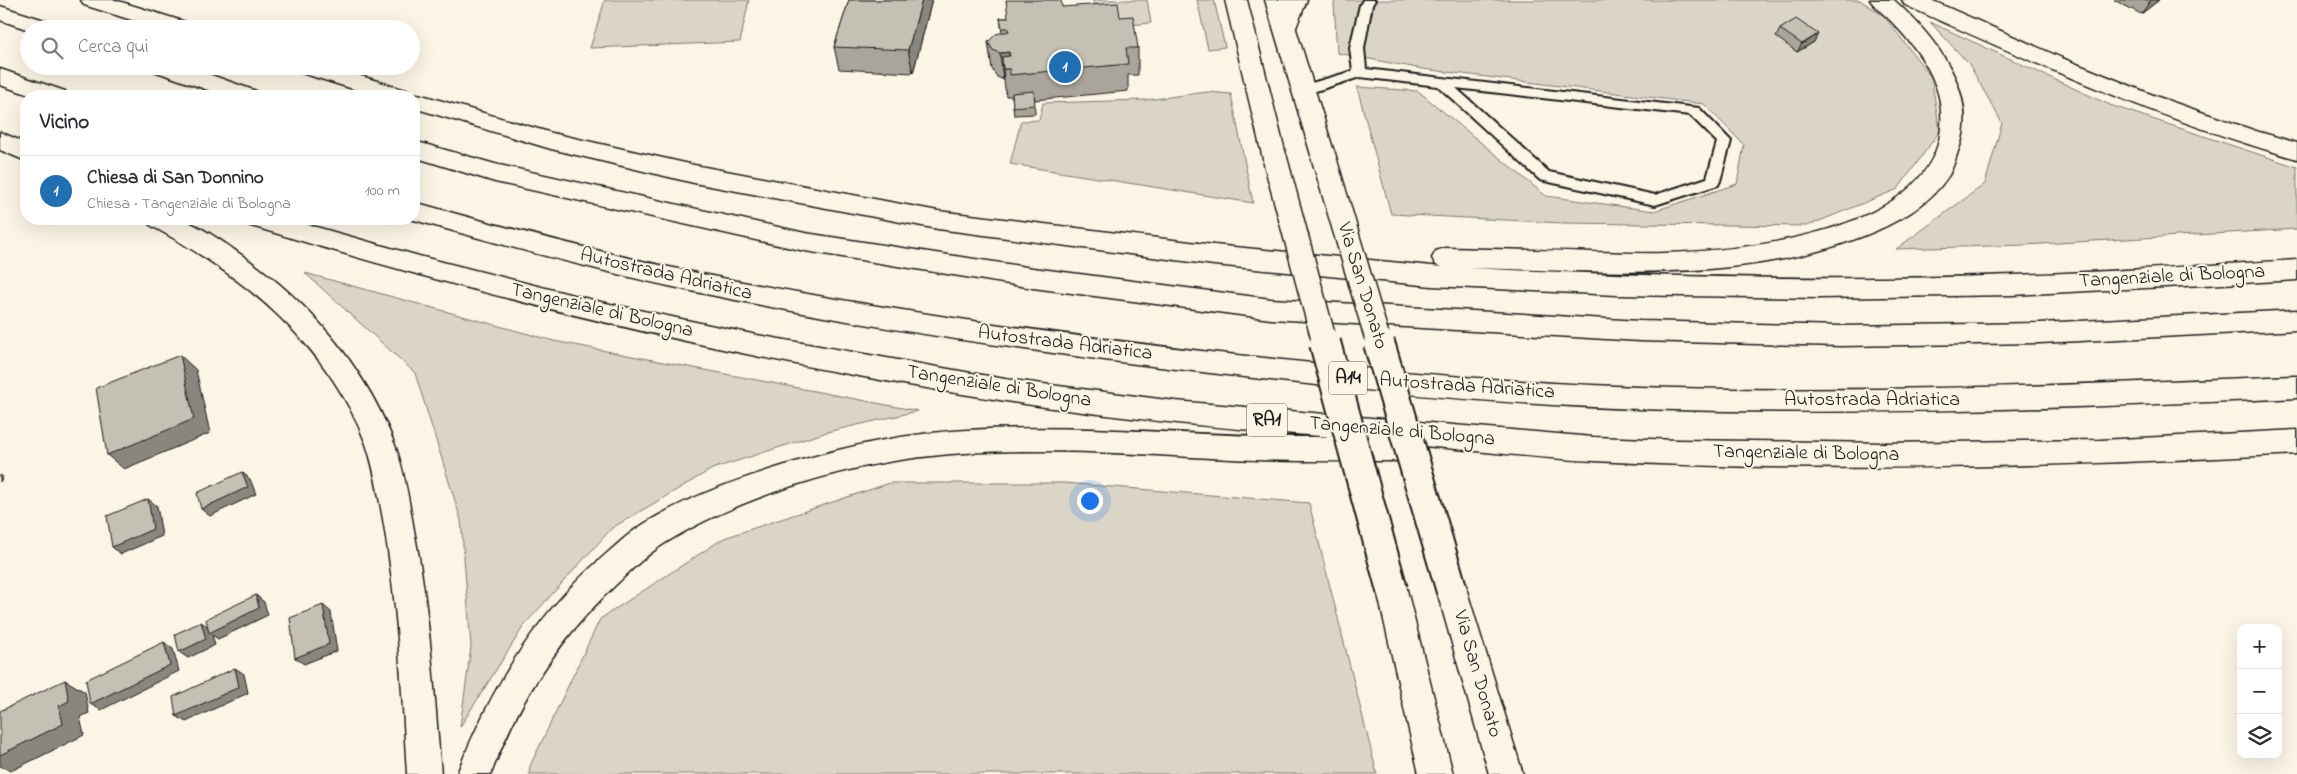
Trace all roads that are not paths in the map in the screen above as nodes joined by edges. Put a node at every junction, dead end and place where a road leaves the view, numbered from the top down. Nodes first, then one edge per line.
1 (92, 0) edge
2 (1236, 0) edge
3 (1276, 0) edge
4 (1296, 0) edge
5 (1369, 0) edge
6 (1881, 0) edge
7 (1912, 0) edge
8 (0, 13) edge
9 (21, 20) edge
10 (155, 20) edge
11 (1285, 30) junction
12 (1360, 73) junction
13 (188, 75) edge
14 (332, 75) edge
15 (0, 76) edge
16 (1443, 84) junction
17 (41, 90) edge
18 (231, 90) edge
19 (381, 90) edge
20 (1303, 90) junction
21 (420, 102) edge
22 (0, 132) edge
23 (20, 139) edge
24 (0, 140) edge
25 (20, 150) edge
26 (420, 151) edge
27 (2297, 152) edge
28 (420, 213) edge
29 (171, 225) edge
30 (278, 225) edge
31 (1214, 255) junction
32 (2297, 270) edge
33 (2297, 320) edge
34 (2297, 387) edge
35 (2297, 442) edge
36 (1593, 449) junction
37 (424, 774) edge
38 (474, 774) edge
39 (1436, 774) edge
40 (1506, 774) edge

1 - 10 main road
2 - 39 main road, bridge
3 - 11 main road, Via San Donato
4 - 11 main road
5 - 12 lane
6 - 31 main road
7 - 27 main road
8 - 9 main road
11 - 20 main road, Via San Donato
12 - 16 lane
12 - 20 lane
13 - 18 main road
14 - 19 main road
15 - 17 main road
16 - 16 lane
20 - 40 main road, Via San Donato, bridge
21 - 31 main road, Tangenziale di Bologna
22 - 23 main road
24 - 25 main road
26 - 33 main road
28 - 34 main road, Autostrada Adriatica / A14
29 - 37 main road
30 - 36 main road, Tangenziale di Bologna / RA1
31 - 32 main road, Tangenziale di Bologna
35 - 36 main road, Tangenziale di Bologna / RA1
36 - 38 main road

